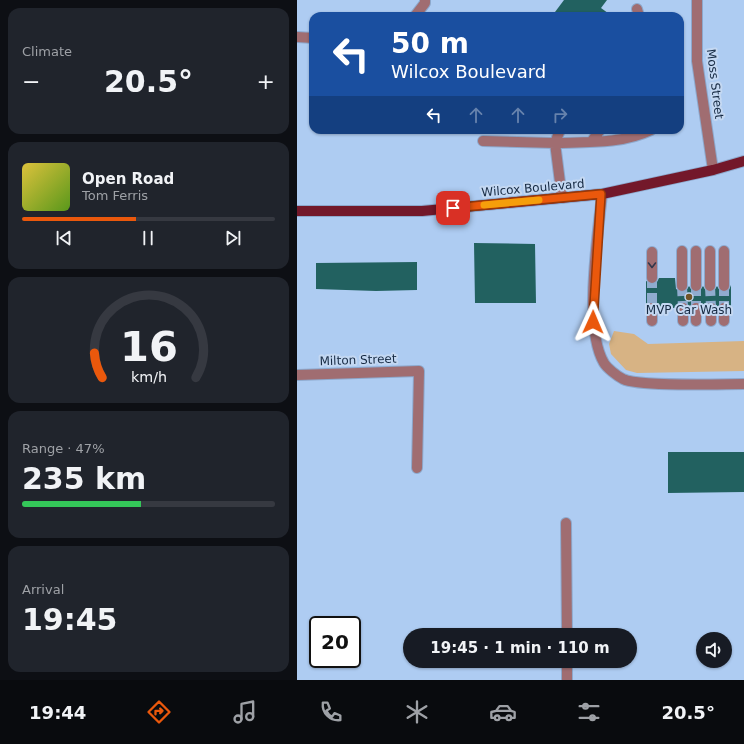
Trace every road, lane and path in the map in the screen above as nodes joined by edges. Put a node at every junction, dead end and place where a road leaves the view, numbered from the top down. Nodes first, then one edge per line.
1 (425, 0) edge
2 (697, 0) edge
3 (418, 12) edge
4 (297, 37) edge
5 (309, 38) edge
6 (558, 134) edge
7 (597, 134) edge
8 (643, 134) edge
9 (483, 140) dead end
10 (592, 141) junction
11 (555, 143) junction
12 (744, 161) edge
13 (713, 170) junction
14 (601, 194) junction
15 (562, 198) junction
16 (297, 211) edge
17 (682, 251) dead end
18 (696, 251) dead end
19 (710, 251) dead end
20 (652, 252) dead end
21 (723, 252) dead end
22 (652, 278) tunnel mouth
23 (683, 286) tunnel mouth
24 (696, 286) tunnel mouth
25 (710, 286) tunnel mouth
26 (724, 286) tunnel mouth
27 (652, 308) tunnel mouth
28 (683, 308) tunnel mouth
29 (696, 308) tunnel mouth
30 (711, 308) tunnel mouth
31 (724, 308) tunnel mouth
32 (711, 320) dead end
33 (652, 321) dead end
34 (683, 321) dead end
35 (696, 321) dead end
36 (724, 321) dead end
37 (297, 375) edge
38 (744, 384) edge
39 (417, 468) dead end
40 (566, 523) dead end
41 (567, 628) edge
42 (567, 668) edge
43 (567, 680) edge

1 - 3 street
2 - 13 street, Moss Street
4 - 5 street
6 - 11 street
7 - 10 street
8 - 10 street
9 - 11 street
10 - 11 street
11 - 15 street
12 - 13 main road, Wilcox Boulevard
13 - 14 main road, Wilcox Boulevard
14 - 15 main road, Wilcox Boulevard
14 - 38 street
15 - 16 main road, Wilcox Boulevard
17 - 23 street
18 - 24 street
19 - 25 street
20 -> 22 street
21 - 26 street
27 - 33 street
28 - 34 street
29 - 35 street
30 - 32 street
31 - 36 street
37 - 39 street, Milton Street
40 - 41 street
42 - 43 street

